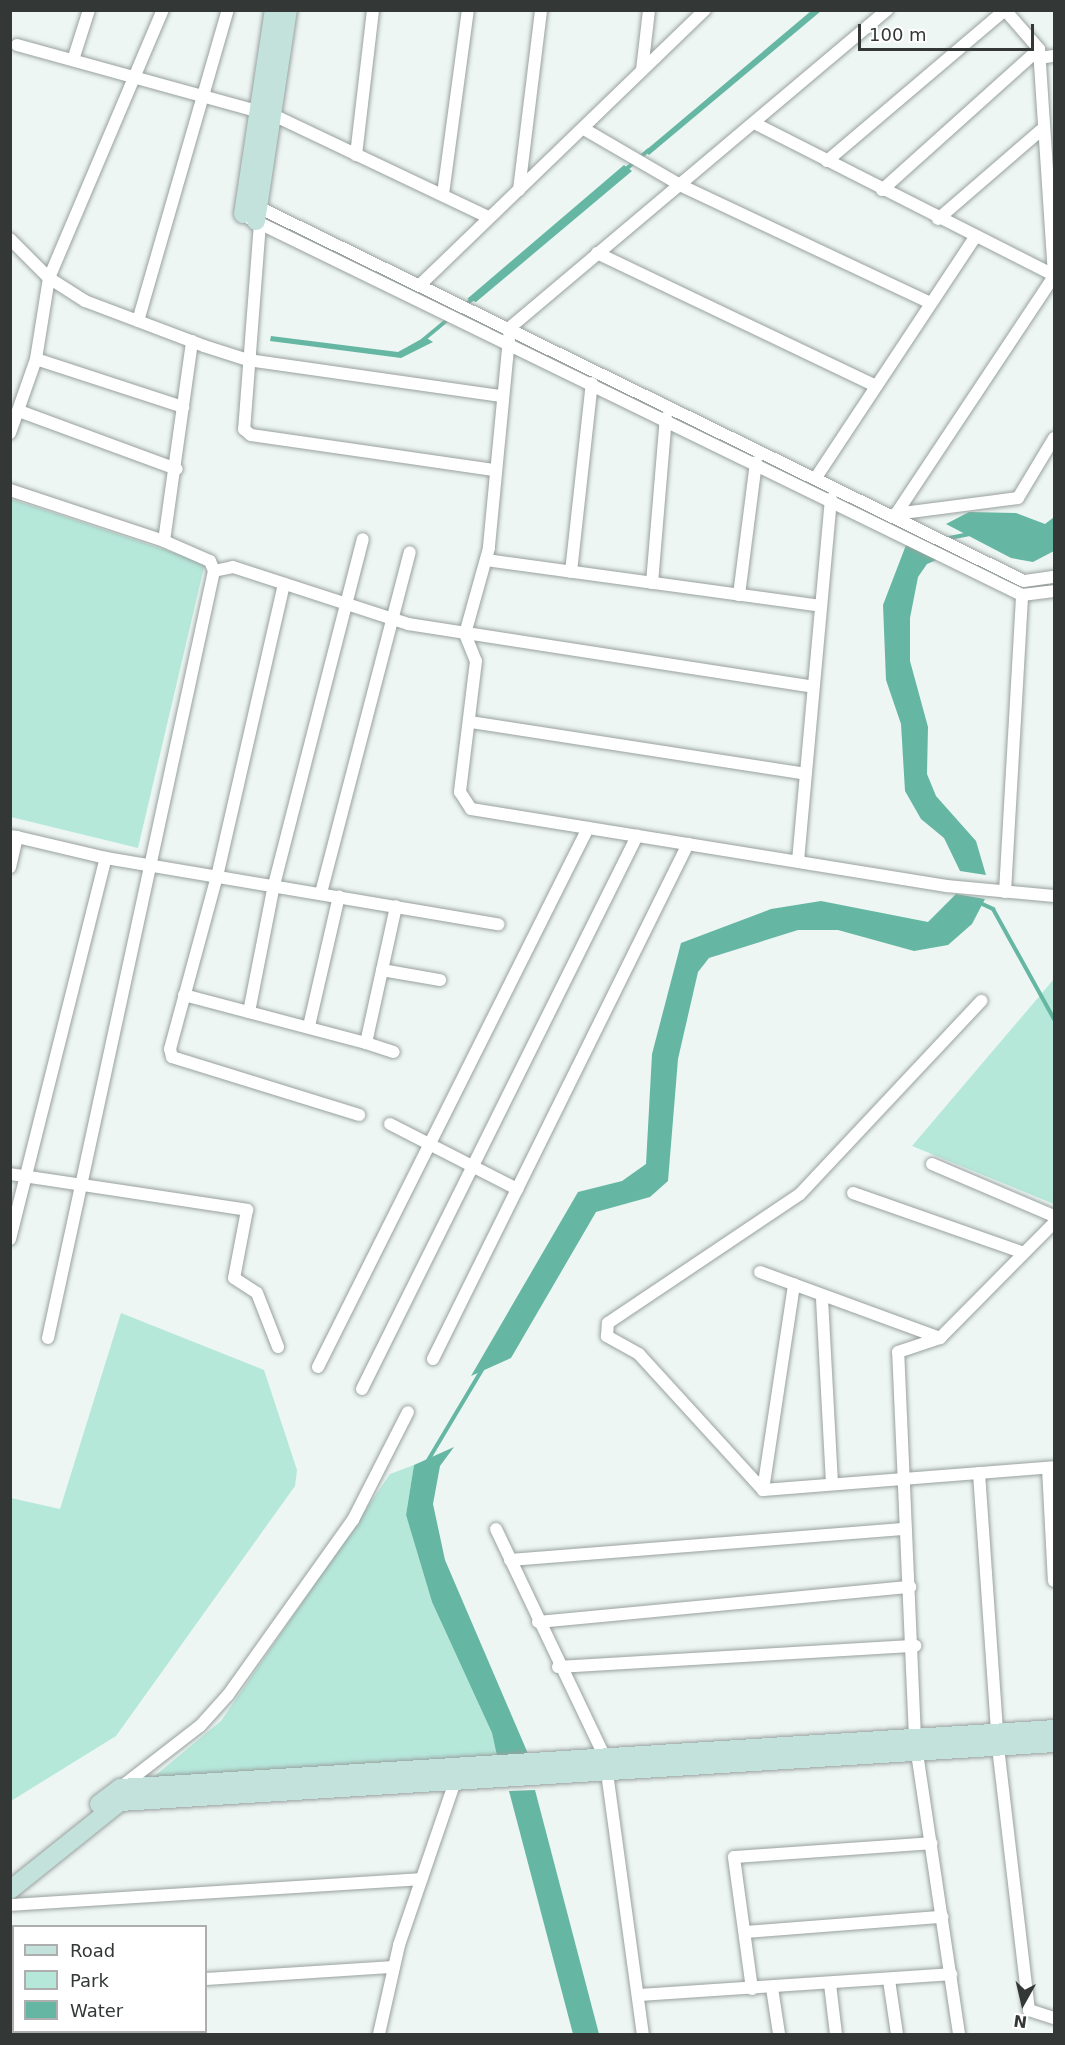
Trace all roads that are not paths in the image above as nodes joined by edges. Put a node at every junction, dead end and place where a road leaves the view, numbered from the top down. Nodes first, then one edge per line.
1 (89, 10) edge
2 (163, 10) edge
3 (228, 10) edge
4 (274, 10) edge
5 (288, 10) edge
6 (373, 10) edge
7 (468, 10) edge
8 (541, 10) edge
9 (649, 10) edge
10 (705, 10) edge
11 (887, 10) edge
12 (1005, 10) edge
13 (17, 45) dead end
14 (1039, 53) junction
15 (1054, 56) edge
16 (73, 60) junction
17 (642, 70) junction
18 (132, 76) junction
19 (205, 98) junction
20 (264, 113) junction
21 (756, 124) junction
22 (584, 129) junction
23 (1041, 130) junction
24 (356, 155) junction
25 (827, 161) junction
26 (682, 186) junction
27 (519, 190) junction
28 (882, 190) junction
29 (443, 194) junction
30 (252, 213) junction
31 (488, 217) junction
32 (938, 219) junction
33 (975, 237) junction
34 (10, 239) edge
35 (597, 253) junction
36 (1054, 274) edge
37 (49, 278) junction
38 (420, 285) junction
39 (931, 303) junction
40 (138, 321) junction
41 (510, 328) junction
42 (192, 341) junction
43 (508, 342) junction
44 (36, 359) junction
45 (248, 360) junction
46 (592, 383) junction
47 (876, 386) junction
48 (501, 396) junction
49 (183, 407) junction
50 (19, 411) junction
51 (666, 418) junction
52 (10, 433) edge
53 (1054, 438) edge
54 (756, 462) junction
55 (177, 468) junction
56 (494, 470) junction
57 (817, 476) junction
58 (10, 490) edge
59 (831, 498) junction
60 (896, 514) junction
61 (871, 517) junction
62 (363, 539) dead end
63 (164, 541) junction
64 (410, 552) dead end
65 (486, 560) junction
66 (214, 571) junction
67 (571, 572) junction
68 (1054, 577) edge
69 (651, 583) junction
70 (284, 584) junction
71 (1054, 591) edge
72 (739, 595) junction
73 (1022, 595) junction
74 (345, 604) junction
75 (821, 606) junction
76 (393, 619) junction
77 (465, 634) junction
78 (813, 687) junction
79 (471, 722) junction
80 (805, 774) junction
81 (588, 828) junction
82 (637, 836) junction
83 (14, 837) edge
84 (688, 844) junction
85 (106, 858) junction
86 (798, 861) junction
87 (148, 865) junction
88 (10, 867) edge
89 (217, 876) junction
90 (274, 885) junction
91 (1005, 891) junction
92 (321, 893) junction
93 (339, 896) junction
94 (1054, 896) edge
95 (396, 906) junction
96 (498, 924) dead end
97 (382, 970) junction
98 (440, 980) dead end
99 (184, 995) junction
100 (981, 1000) dead end
101 (249, 1012) junction
102 (309, 1026) junction
103 (366, 1043) junction
104 (394, 1052) dead end
105 (359, 1115) dead end
106 (390, 1124) dead end
107 (430, 1145) junction
108 (932, 1164) dead end
109 (473, 1166) junction
110 (10, 1174) edge
111 (26, 1176) junction
112 (84, 1183) junction
113 (517, 1189) junction
114 (853, 1193) dead end
115 (1054, 1216) edge
116 (1054, 1223) edge
117 (10, 1239) edge
118 (1024, 1253) junction
119 (760, 1272) dead end
120 (794, 1284) junction
121 (822, 1299) junction
122 (48, 1338) dead end
123 (940, 1338) junction
124 (278, 1347) dead end
125 (433, 1359) dead end
126 (318, 1367) dead end
127 (362, 1389) dead end
128 (408, 1412) dead end
129 (1051, 1468) edge
130 (979, 1473) junction
131 (907, 1480) junction
132 (832, 1483) junction
133 (763, 1490) junction
134 (496, 1529) dead end
135 (906, 1529) junction
136 (510, 1560) junction
137 (1054, 1581) edge
138 (910, 1587) junction
139 (538, 1622) junction
140 (915, 1646) junction
141 (558, 1667) junction
142 (1054, 1729) edge
143 (998, 1740) junction
144 (1054, 1743) edge
145 (916, 1746) junction
146 (605, 1765) junction
147 (455, 1781) junction
148 (120, 1795) junction
149 (932, 1843) junction
150 (10, 1874) edge
151 (421, 1879) junction
152 (10, 1890) edge
153 (10, 1905) edge
154 (942, 1917) junction
155 (745, 1932) junction
156 (394, 1967) junction
157 (951, 1974) junction
158 (207, 1979) edge
159 (889, 1980) junction
160 (830, 1984) junction
161 (772, 1988) junction
162 (752, 1989) junction
163 (638, 1995) junction
164 (1054, 2018) edge
165 (379, 2034) edge
166 (643, 2034) edge
167 (779, 2034) edge
168 (836, 2034) edge
169 (897, 2034) edge
170 (959, 2034) edge

1 - 16 street
2 - 18 street
3 - 19 street
4 - 20 street
5 - 20 street
6 - 24 street
7 - 29 street
8 - 27 street
9 - 17 street
10 - 17 street
11 - 21 street
12 - 14 street
12 - 25 street
13 - 16 street
14 - 15 street
14 - 23 street
14 - 28 street
16 - 18 street
17 - 22 street
18 - 19 street
18 - 37 street
19 - 20 street
19 - 40 street
20 - 24 street
20 - 30 street
21 - 25 street
21 - 26 street
22 - 26 street
22 - 27 street
23 - 32 street
23 - 36 street
24 - 29 street
25 - 28 street
26 - 35 street
26 - 39 street
27 - 31 street
28 - 32 street
29 - 31 street
30 - 38 street
30 - 43 street
30 - 45 street
31 - 38 street
32 - 33 street
33 - 36 street
33 - 39 street
34 - 37 street
35 - 41 street
35 - 47 street
36 - 60 street
37 - 40 street
37 - 44 street
38 - 41 street
39 - 47 street
40 - 42 street
41 - 43 street
41 - 57 street
42 - 45 street
42 - 49 street
43 - 46 street
43 - 48 street
44 - 49 street
44 - 50 street
45 - 48 street
45 - 56 street
46 - 51 street
46 - 67 street
47 - 57 street
48 - 56 street
49 - 55 street
50 - 52 street
50 - 55 street
51 - 54 street
51 - 69 street
53 - 60 street
54 - 59 street
54 - 72 street
55 - 63 street
56 - 65 street
57 - 60 street
58 - 63 street
59 - 61 street
59 - 75 street
60 - 61 street
60 - 68 street
61 - 73 street
62 - 74 street
63 - 66 street
64 - 76 street
65 - 67 street
65 - 77 street
66 - 70 street
66 - 87 street
67 - 69 street
69 - 72 street
70 - 74 street
70 - 89 street
71 - 73 street
72 - 75 street
73 - 91 street
74 - 76 street
74 - 90 street
75 - 78 street
76 - 77 street
76 - 92 street
77 - 78 street
77 - 79 street
78 - 80 street
79 - 80 street
79 - 81 street
80 - 86 street
81 - 82 street
81 - 107 street
82 - 84 street
82 - 109 street
83 - 85 street
83 - 88 street
84 - 86 street
84 - 113 street
85 - 87 street
85 - 111 street
86 - 91 street
87 - 89 street
87 - 112 street
89 - 90 street
89 - 99 street
90 - 92 street
90 - 101 street
91 - 94 street
92 - 93 street
93 - 95 street
93 - 102 street
95 - 96 street
95 - 97 street
97 - 98 street
97 - 103 street
99 - 101 street
99 - 105 street
100 - 133 street
101 - 102 street
102 - 103 street
103 - 104 street
106 - 107 street
107 - 109 street
107 - 126 street
108 - 115 street
109 - 113 street
109 - 127 street
110 - 111 street
111 - 112 street
111 - 117 street
112 - 122 street
112 - 124 street
113 - 125 street
114 - 118 street
116 - 118 street
118 - 123 street
119 - 120 street
120 - 121 street
120 - 133 street
121 - 123 street
121 - 132 street
123 - 131 street
128 - 148 street
129 - 130 street
129 - 137 street
130 - 131 street
130 - 143 street
131 - 132 street
131 - 135 street
132 - 133 street
134 - 136 street
135 - 136 street
135 - 138 street
136 - 139 street
138 - 139 street
138 - 140 street
139 - 141 street
140 - 141 street
140 - 145 street
141 - 146 street
142 - 143 street
143 - 144 street
143 - 145 street
143 - 164 street
145 - 146 street
145 - 149 street
146 - 147 street
146 - 148 street
146 - 163 street
147 - 148 street
147 - 151 street
148 - 150 street
148 - 152 street
149 - 154 street
149 - 155 street
151 - 153 street
151 - 156 street
154 - 155 street
154 - 157 street
155 - 162 street
156 - 158 street
156 - 165 street
157 - 159 street
157 - 170 street
159 - 160 street
159 - 169 street
160 - 161 street
160 - 168 street
161 - 162 street
161 - 167 street
162 - 163 street
163 - 166 street

